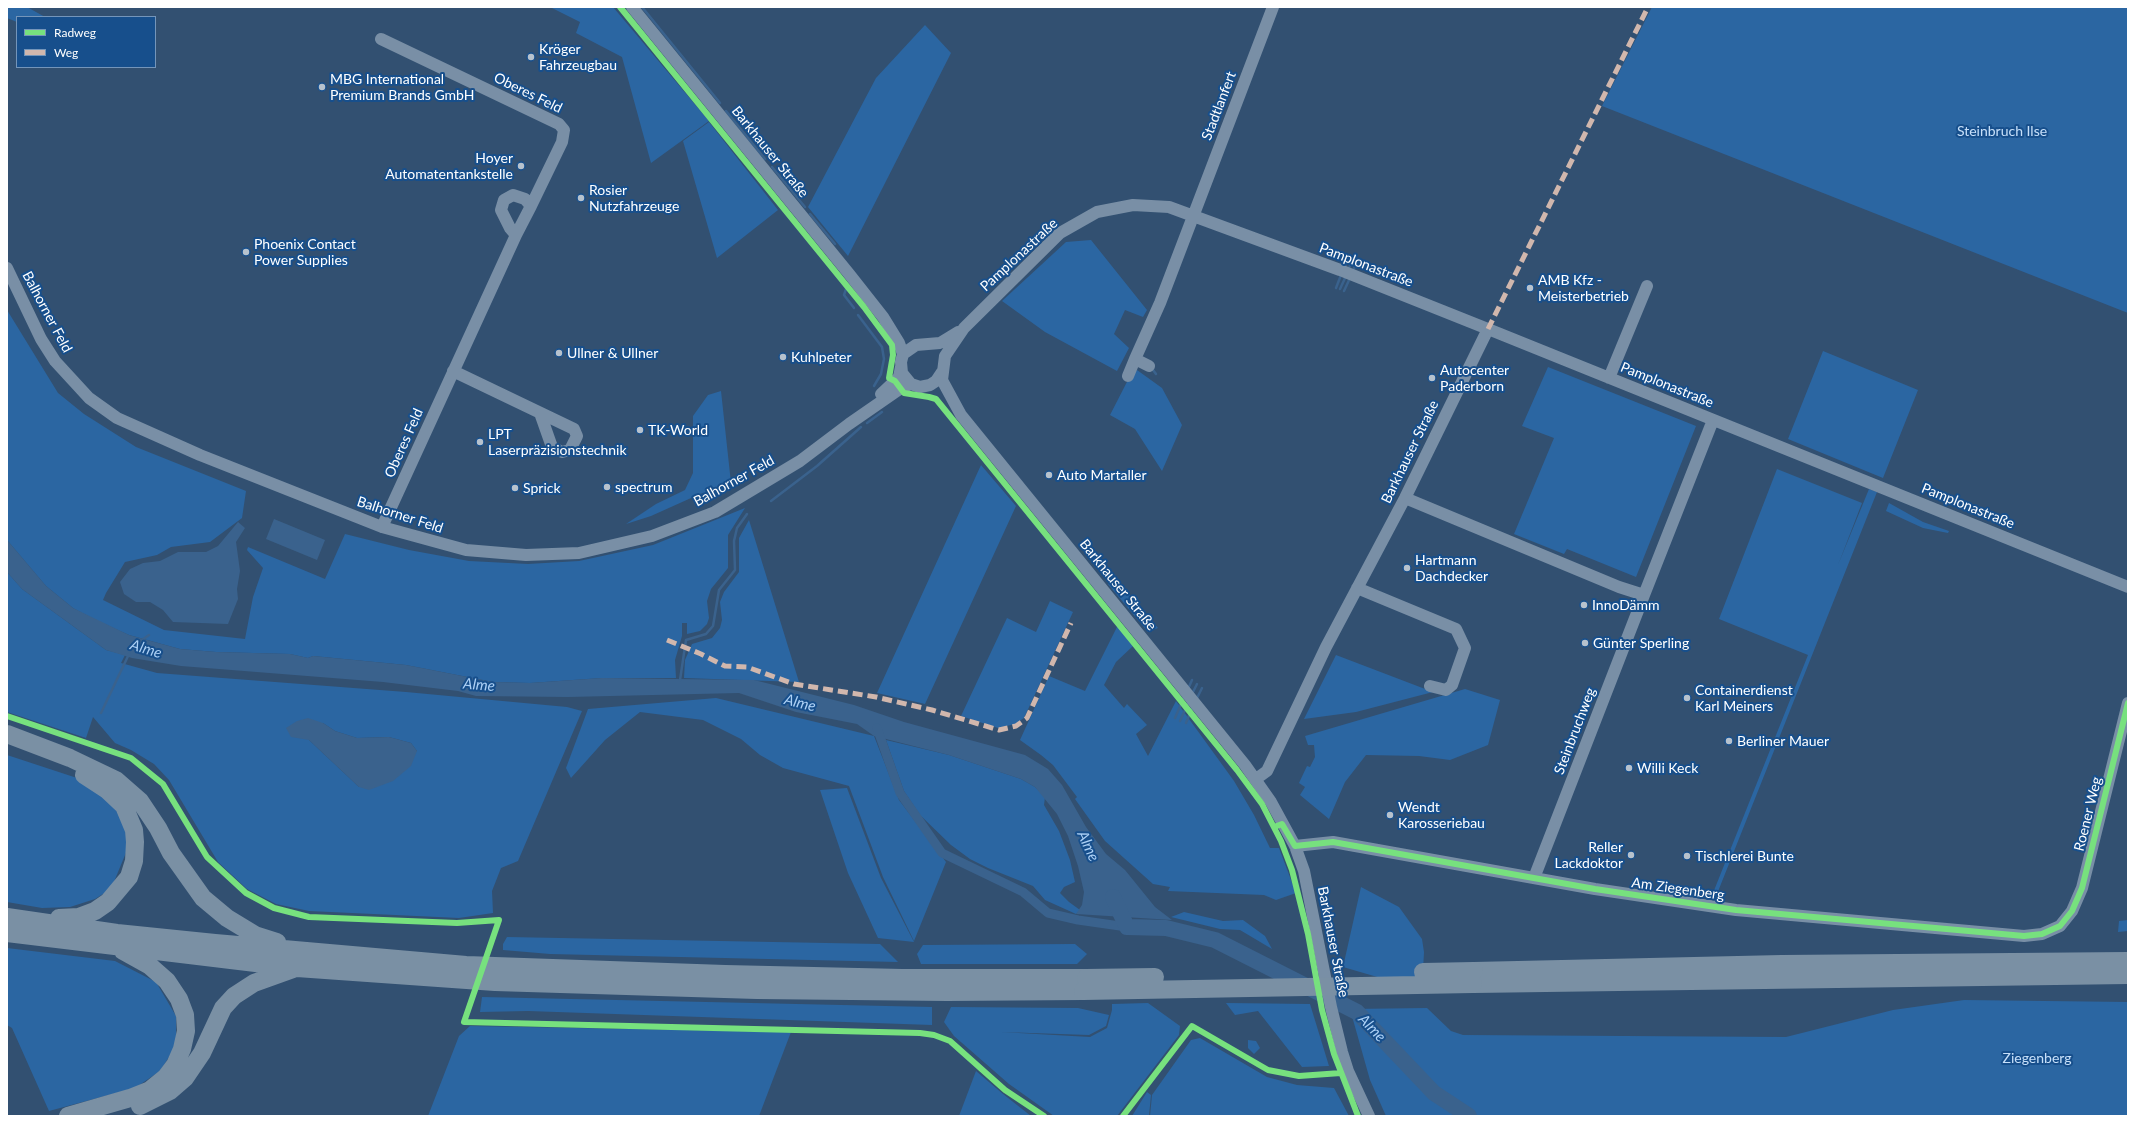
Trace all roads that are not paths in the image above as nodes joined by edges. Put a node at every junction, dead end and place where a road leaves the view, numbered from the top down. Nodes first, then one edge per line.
1 (632, 7) edge
2 (1273, 7) edge
3 (381, 39) dead end
4 (531, 206) junction
5 (1194, 216) junction
6 (516, 235) junction
7 (7, 268) edge
8 (1647, 286) dead end
9 (883, 317) junction
10 (964, 328) junction
11 (1488, 329) junction
12 (922, 345) junction
13 (903, 354) junction
14 (1135, 359) junction
15 (1149, 366) dead end
16 (901, 367) junction
17 (943, 367) junction
18 (453, 371) junction
19 (1128, 376) dead end
20 (1609, 378) junction
21 (911, 384) junction
22 (923, 387) junction
23 (957, 410) junction
24 (540, 413) dead end
25 (1714, 420) junction
26 (850, 424) junction
27 (1405, 498) junction
28 (382, 528) junction
29 (2128, 587) edge
30 (1357, 588) junction
31 (1644, 595) junction
32 (1430, 686) dead end
33 (2128, 703) edge
34 (2125, 725) edge
35 (7, 734) edge
36 (7, 746) edge
37 (1256, 779) junction
38 (1295, 846) junction
39 (1534, 878) junction
40 (13, 918) edge
41 (2060, 926) joint
42 (7, 933) edge
43 (115, 947) junction
44 (314, 953) junction
45 (2128, 961) edge
46 (297, 968) junction
47 (2128, 975) edge
48 (1474, 978) junction
49 (1085, 984) junction
50 (68, 1116) edge
51 (109, 1116) edge
52 (1369, 1116) edge

1 - 9 street, Barkhauser Straße
2 - 5 street, Stadtlanfert
3 - 4 street, Oberes Feld
4 - 6 street, Oberes Feld
4 - 6 street
5 - 10 street, Pamplonastraße
5 - 11 street, Pamplonastraße
5 - 14 street
6 - 18 street, Oberes Feld
7 - 28 street, Balhorner Feld
8 - 20 street
9 - 12 street, Barkhauser Straße
9 - 13 street, Barkhauser Straße
10 - 12 street
10 - 17 street
11 - 20 street, Pamplonastraße
11 - 27 street, Barkhauser Straße
12 - 13 street
12 - 17 street
13 - 16 street
14 - 15 street
14 - 19 street
16 - 21 street
16 - 26 street, Balhorner Feld
17 - 22 street
17 - 23 street, Barkhauser Straße
18 - 24 street
18 - 28 street, Oberes Feld
20 - 25 street, Pamplonastraße
21 - 22 street
21 - 26 street, Balhorner Feld
22 - 23 street, Barkhauser Straße
23 - 37 street, Barkhauser Straße
25 - 29 street, Pamplonastraße
25 - 31 street, Steinbruchweg
26 - 28 street, Balhorner Feld
27 - 30 street, Barkhauser Straße
27 - 31 street
30 - 32 street
30 - 37 street, Barkhauser Straße
31 - 39 street, Steinbruchweg
33 - 34 street, Roener Weg
34 - 41 street, Roener Weg
35 - 44 highway
36 - 40 highway
37 - 38 street, Barkhauser Straße
38 - 39 street, Am Ziegenberg
38 - 52 street, Barkhauser Straße
39 - 41 street, Am Ziegenberg
40 - 44 highway
42 - 43 highway
43 - 46 highway
43 - 50 highway
44 - 49 highway
45 - 48 highway
46 - 49 highway
46 - 51 highway
47 - 48 highway
48 - 49 highway, bridge

